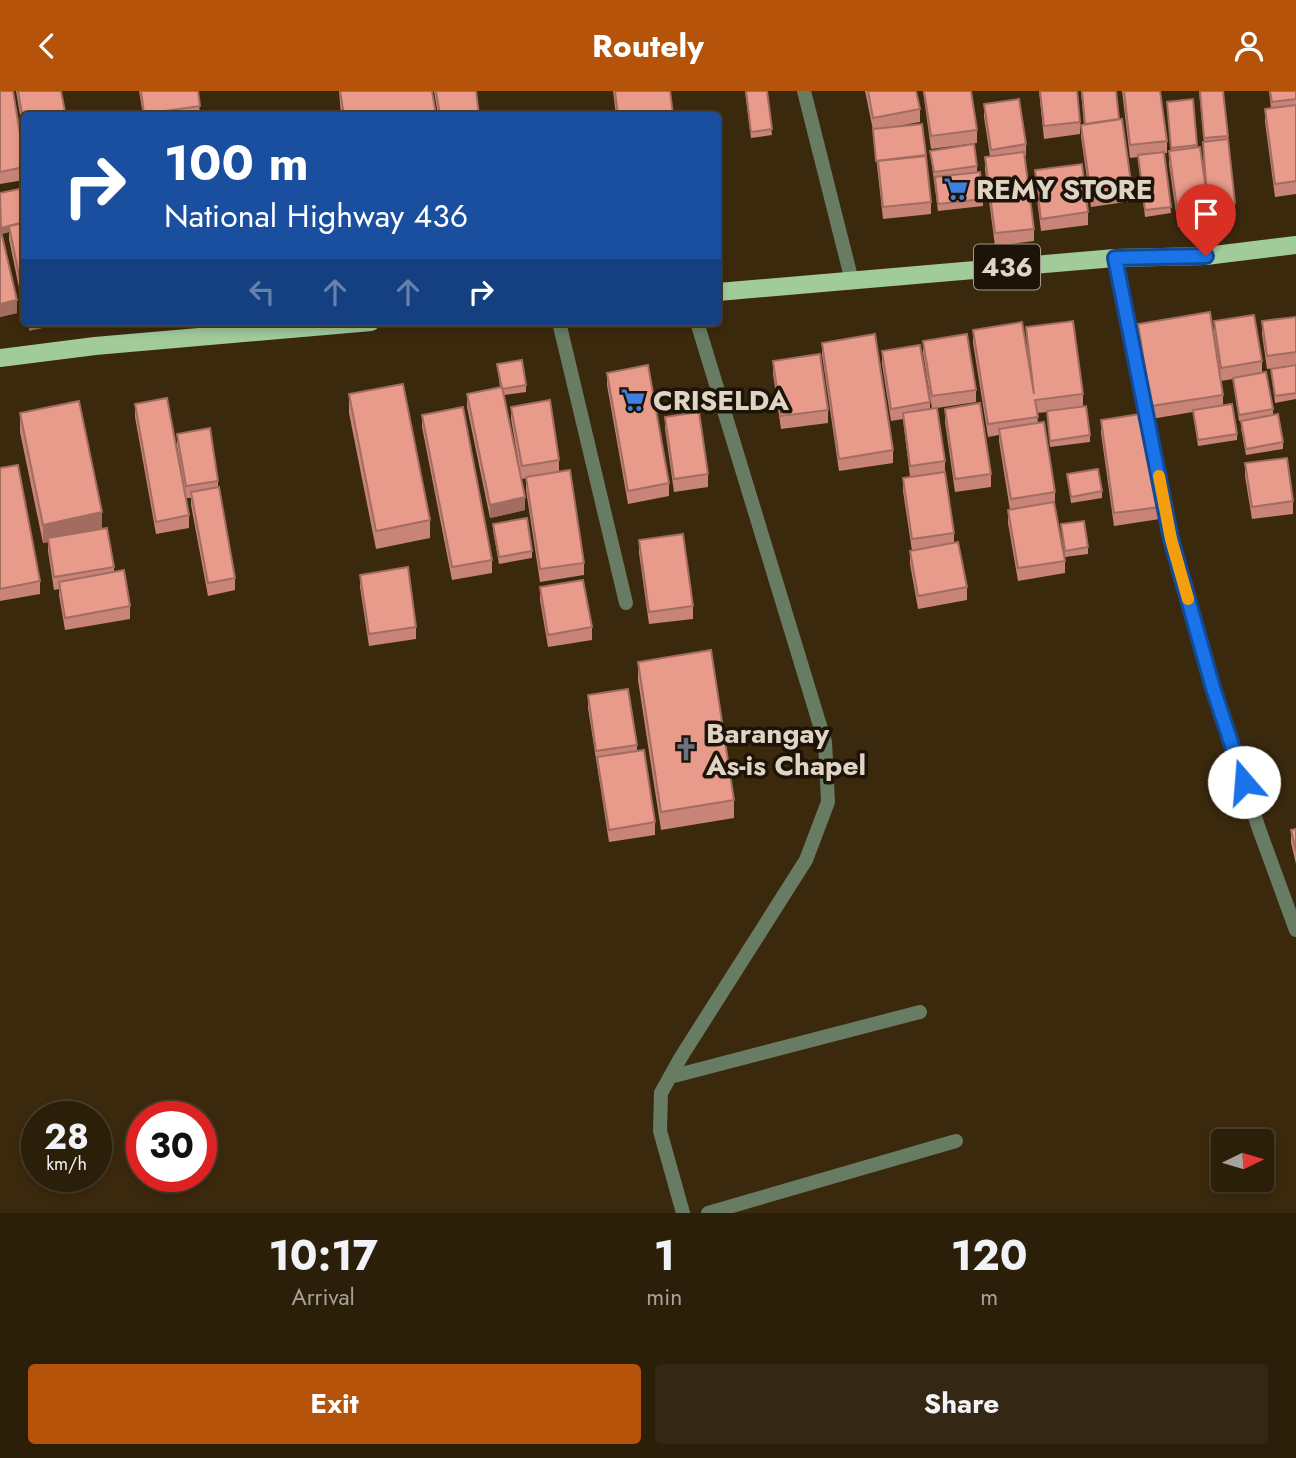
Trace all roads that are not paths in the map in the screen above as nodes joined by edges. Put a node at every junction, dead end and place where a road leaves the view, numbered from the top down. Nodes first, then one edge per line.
1 (804, 91) edge
2 (1296, 244) edge
3 (1115, 258) junction
4 (852, 281) junction
5 (721, 292) edge
6 (325, 326) edge
7 (560, 326) edge
8 (698, 326) edge
9 (0, 358) edge
10 (626, 603) dead end
11 (1296, 930) edge
12 (920, 1012) dead end
13 (670, 1077) junction
14 (956, 1141) dead end
15 (683, 1213) edge
16 (708, 1213) edge

1 - 4 street
2 - 3 main road, 436
3 - 4 main road, 436
3 - 11 street
4 - 5 main road, 436
6 - 9 main road
7 - 10 street
8 - 13 street
12 - 13 street
13 - 15 street
14 - 16 street

